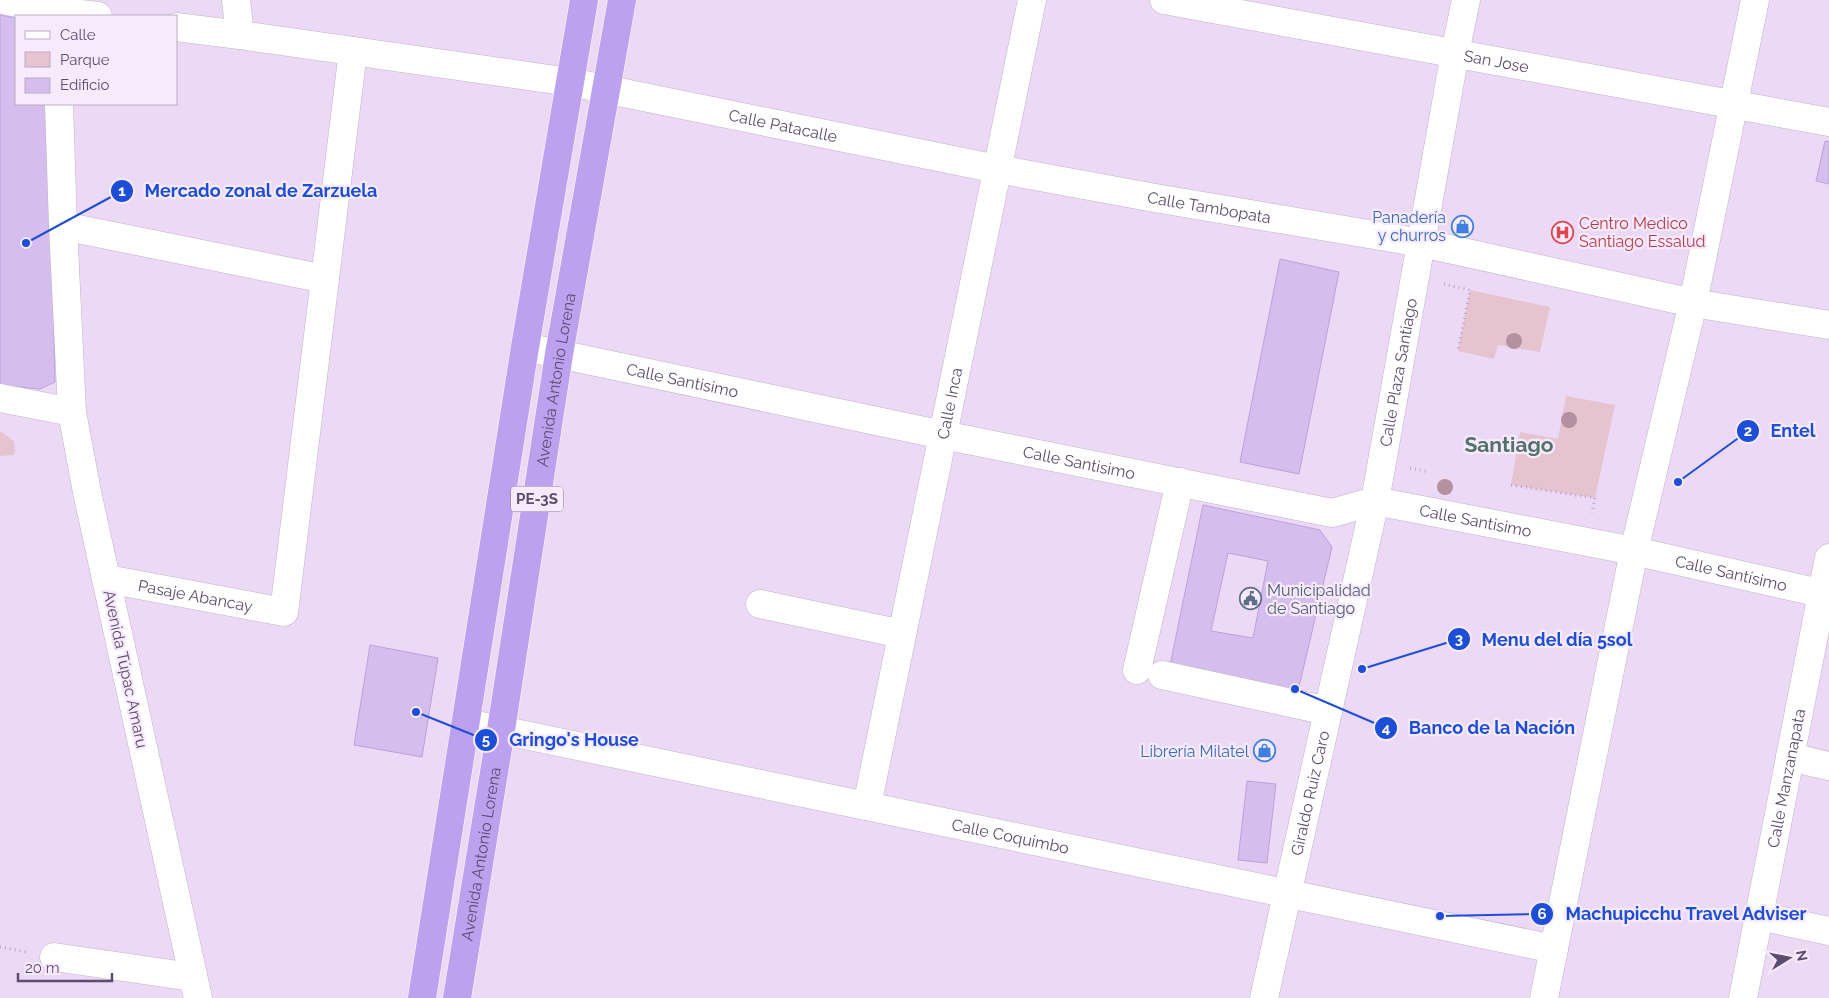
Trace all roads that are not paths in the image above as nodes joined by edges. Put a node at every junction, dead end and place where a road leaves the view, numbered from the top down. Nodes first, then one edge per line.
1 (3, 0) edge
2 (236, 0) edge
3 (584, 0) edge
4 (622, 0) edge
5 (1032, 0) edge
6 (1164, 0) edge
7 (1466, 0) edge
8 (1755, 0) edge
9 (56, 14) edge
10 (77, 15) edge
11 (178, 26) edge
12 (240, 35) junction
13 (353, 50) junction
14 (1455, 54) junction
15 (570, 82) junction
16 (607, 89) junction
17 (59, 105) edge
18 (1734, 105) junction
19 (1829, 122) edge
20 (998, 169) junction
21 (63, 226) junction
22 (1422, 243) junction
23 (325, 279) junction
24 (1693, 303) junction
25 (1829, 324) edge
26 (525, 347) junction
27 (559, 354) junction
28 (0, 398) edge
29 (72, 412) junction
30 (943, 435) junction
31 (1180, 482) junction
32 (1375, 501) junction
33 (1634, 551) junction
34 (1829, 558) edge
35 (107, 580) junction
36 (1826, 595) edge
37 (760, 604) dead end
38 (902, 634) junction
39 (1328, 711) junction
40 (467, 723) junction
41 (501, 730) junction
42 (1790, 757) junction
43 (1829, 766) edge
44 (867, 806) junction
45 (1287, 893) junction
46 (1759, 916) junction
47 (1829, 931) edge
48 (1554, 949) junction
49 (54, 957) dead end
50 (195, 987) edge
51 (422, 998) edge
52 (457, 998) edge
53 (1264, 998) edge
54 (1544, 998) edge
55 (1743, 998) edge

1 - 9 street
2 - 12 street
3 - 15 highway, PE-3S
4 - 16 highway, Avenida Antonio Lorena / PE-3S
5 - 20 street, Calle Inca
6 - 14 street, San Jose
7 - 14 street, Calle Plaza Santiago
8 - 18 street
9 - 10 street
11 - 12 street, Calle Patacalle
12 - 13 street, Calle Patacalle
13 - 15 street, Calle Patacalle
13 - 23 street
14 - 18 street, San Jose
14 - 22 street, Calle Plaza Santiago
15 - 16 street, Calle Patacalle
15 - 26 highway, PE-3S
16 - 20 street, Calle Patacalle
16 - 27 highway, Avenida Antonio Lorena / PE-3S
17 - 21 street, Avenida Túpac Amaru
18 - 19 street, San Jose
18 - 24 street
20 - 22 street, Calle Tambopata
20 - 30 street, Calle Inca
21 - 23 street
21 - 29 street, Avenida Túpac Amaru
22 - 24 street, Calle Tambopata
22 - 32 street, Calle Plaza Santiago
23 - 35 street, Pasaje Abancay
24 - 25 street
24 - 33 street
26 - 27 street, Calle Santisimo
26 - 40 highway, PE-3S
27 - 30 street, Calle Santisimo
27 - 41 highway, Avenida Antonio Lorena / PE-3S
28 - 29 street
29 - 35 street, Avenida Túpac Amaru
30 - 31 street, Calle Santisimo
30 - 38 street, Calle Inca
31 - 32 street, Calle Santisimo
31 - 39 street
32 - 33 street, Calle Santisimo
32 - 39 street, Giraldo Ruiz Caro
33 - 36 street, Calle Santísimo
33 - 48 street
34 - 36 street, Calle Manzanapata
35 - 50 street, Avenida Túpac Amaru
36 - 42 street, Calle Manzanapata
37 - 38 street
38 - 44 street, Calle Inca
39 - 45 street, Giraldo Ruiz Caro
40 - 41 street, Calle Coquimbo
40 - 51 highway, PE-3S
41 - 44 street, Calle Coquimbo
41 - 52 highway, Avenida Antonio Lorena / PE-3S
42 - 43 street
42 - 46 street, Calle Manzanapata
44 - 45 street, Calle Coquimbo
45 - 48 street, Calle Coquimbo
45 - 53 street, Giraldo Ruiz Caro
46 - 47 street
46 - 55 street, Calle Manzanapata
48 - 54 street
49 - 50 street

